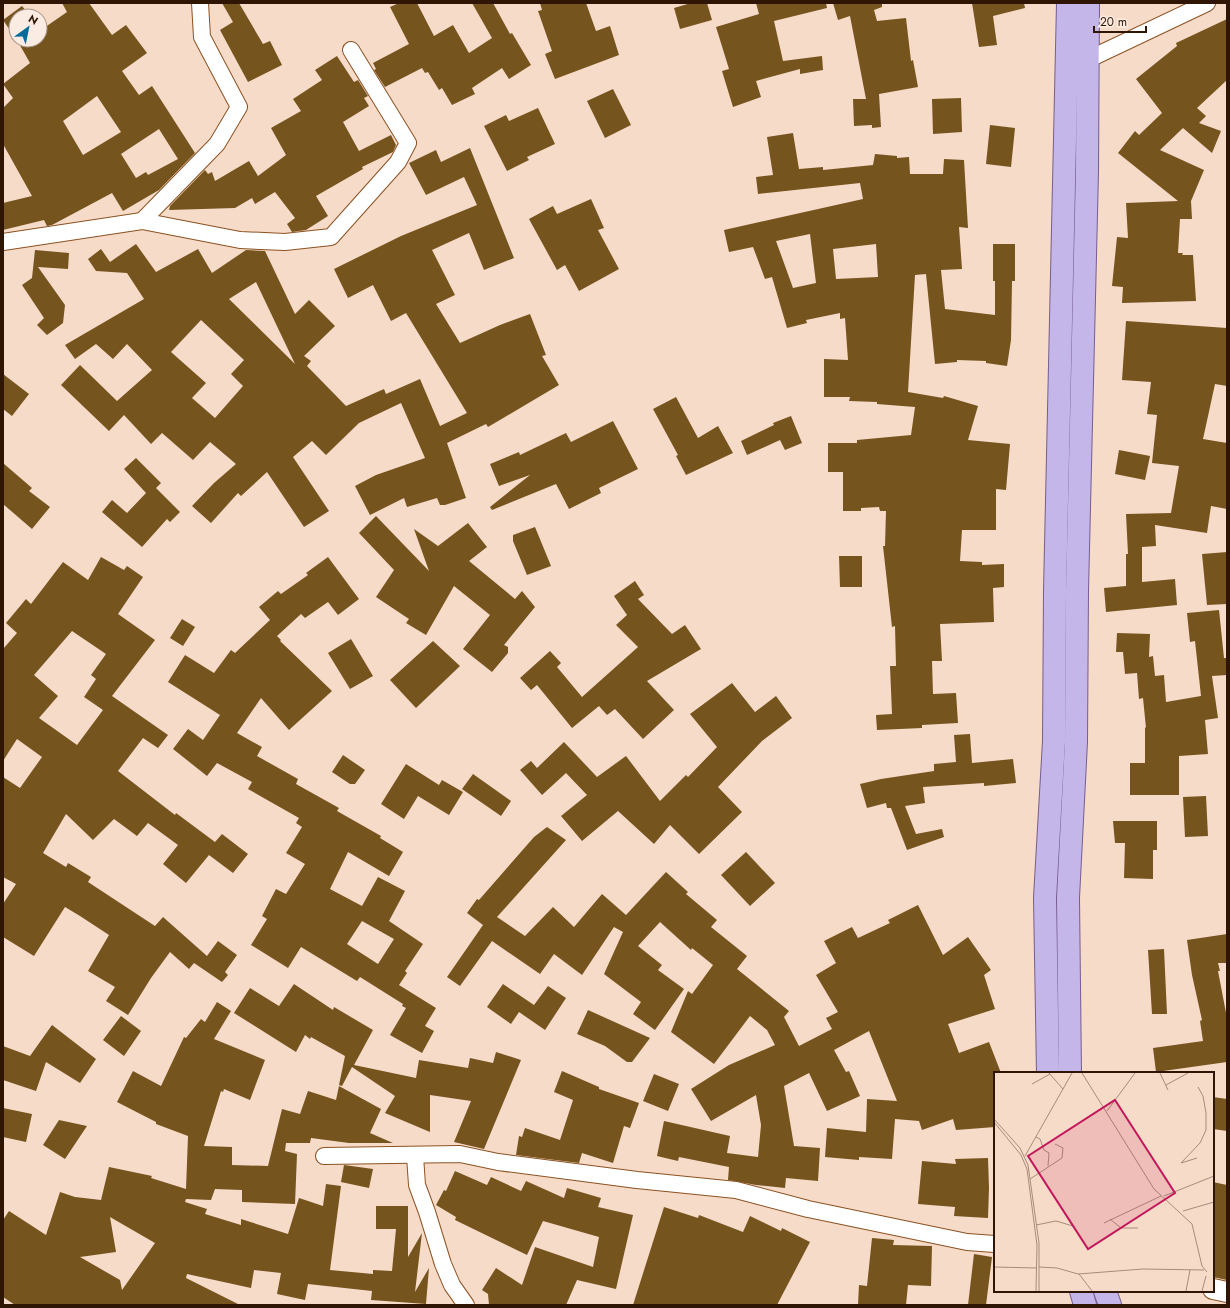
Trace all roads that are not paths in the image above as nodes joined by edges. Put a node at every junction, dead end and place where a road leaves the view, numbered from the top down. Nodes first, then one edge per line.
1 (200, 3) edge
2 (1068, 3) edge
3 (1088, 3) edge
4 (1207, 3) edge
5 (351, 50) dead end
6 (1087, 60) junction
7 (142, 221) junction
8 (3, 242) edge
9 (1048, 1072) edge
10 (1070, 1072) edge
11 (324, 1156) dead end
12 (415, 1156) junction
13 (994, 1244) edge
14 (1214, 1289) edge
15 (1081, 1292) edge
16 (1105, 1292) edge
17 (1227, 1292) edge
18 (466, 1305) edge
19 (1086, 1305) edge
20 (1110, 1305) edge

1 - 7 street
2 - 9 main road
3 - 6 main road
4 - 6 street
5 - 7 street
6 - 10 main road
7 - 8 street
11 - 12 street
12 - 13 street
12 - 18 street
14 - 17 street
15 - 19 main road
16 - 20 main road

